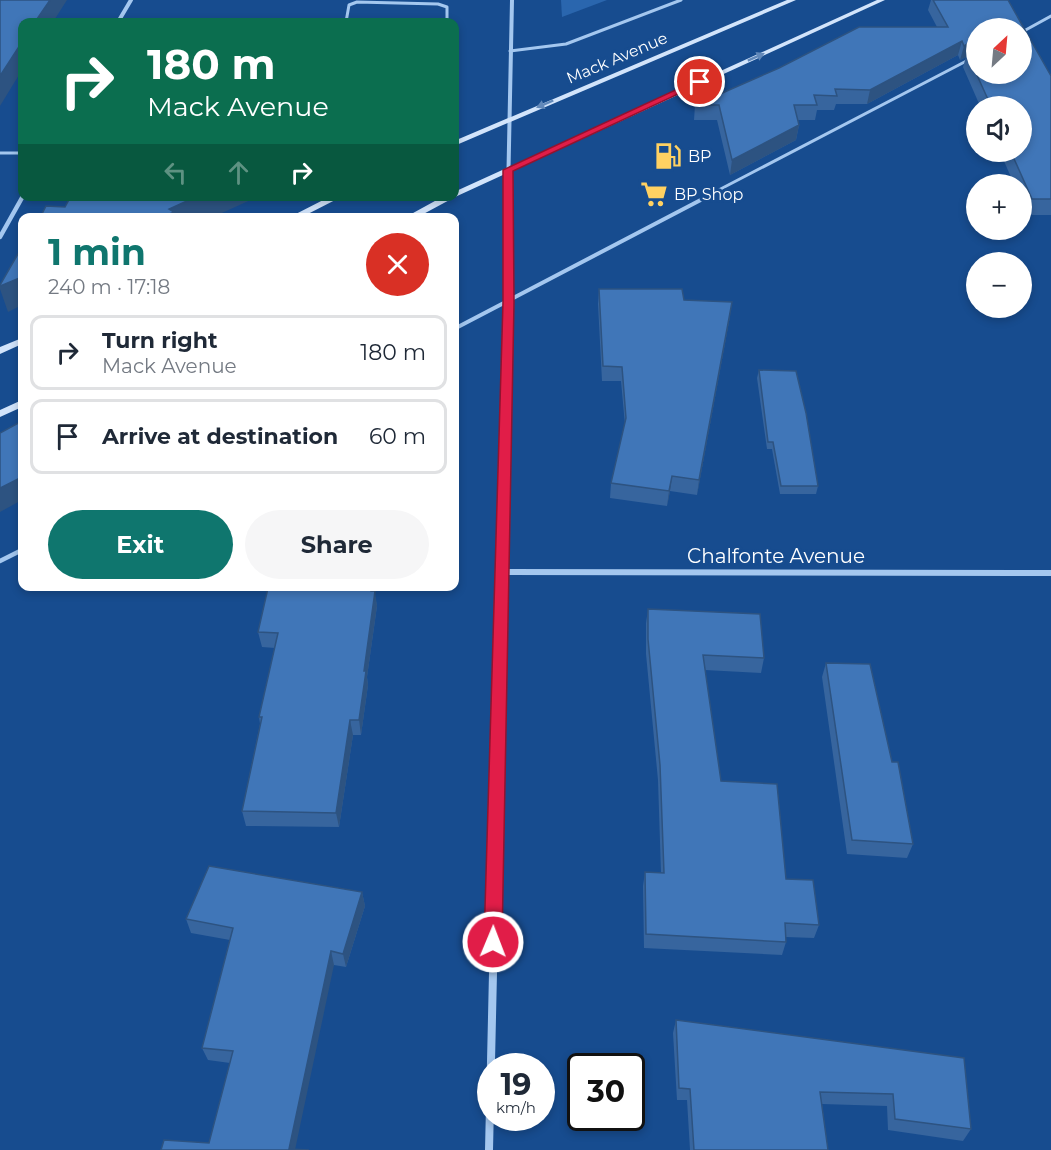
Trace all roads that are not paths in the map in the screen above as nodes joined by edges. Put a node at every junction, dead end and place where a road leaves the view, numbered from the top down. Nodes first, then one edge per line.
1 (130, 0) edge
2 (512, 0) edge
3 (681, 0) edge
4 (793, 0) edge
5 (882, 0) edge
6 (1051, 16) edge
7 (120, 18) edge
8 (346, 18) edge
9 (447, 18) edge
10 (1032, 26) edge
11 (510, 51) junction
12 (966, 61) edge
13 (510, 120) junction
14 (459, 142) edge
15 (0, 153) edge
16 (18, 153) edge
17 (508, 170) junction
18 (459, 193) edge
19 (20, 201) edge
20 (328, 201) edge
21 (443, 201) edge
22 (303, 213) edge
23 (418, 213) edge
24 (0, 237) edge
25 (509, 302) junction
26 (459, 327) edge
27 (18, 343) edge
28 (0, 351) edge
29 (18, 405) edge
30 (0, 414) edge
31 (18, 552) edge
32 (0, 561) edge
33 (501, 572) junction
34 (1051, 573) edge
35 (489, 1150) edge

1 - 7 street
2 - 11 street
3 - 11 lane
4 -> 13 main road, Mack Avenue
17 -> 5 main road
6 - 10 lane
8 - 9 lane
11 - 13 street
12 - 25 lane
13 - 14 main road, Mack Avenue
13 - 17 street
15 - 16 lane
17 - 18 main road
17 - 25 street
19 - 24 street
20 - 22 main road
21 - 23 main road
25 - 26 lane
25 - 33 street
27 - 28 main road
29 - 30 main road
31 - 32 lane
33 - 34 street, Chalfonte Avenue
33 - 35 street

